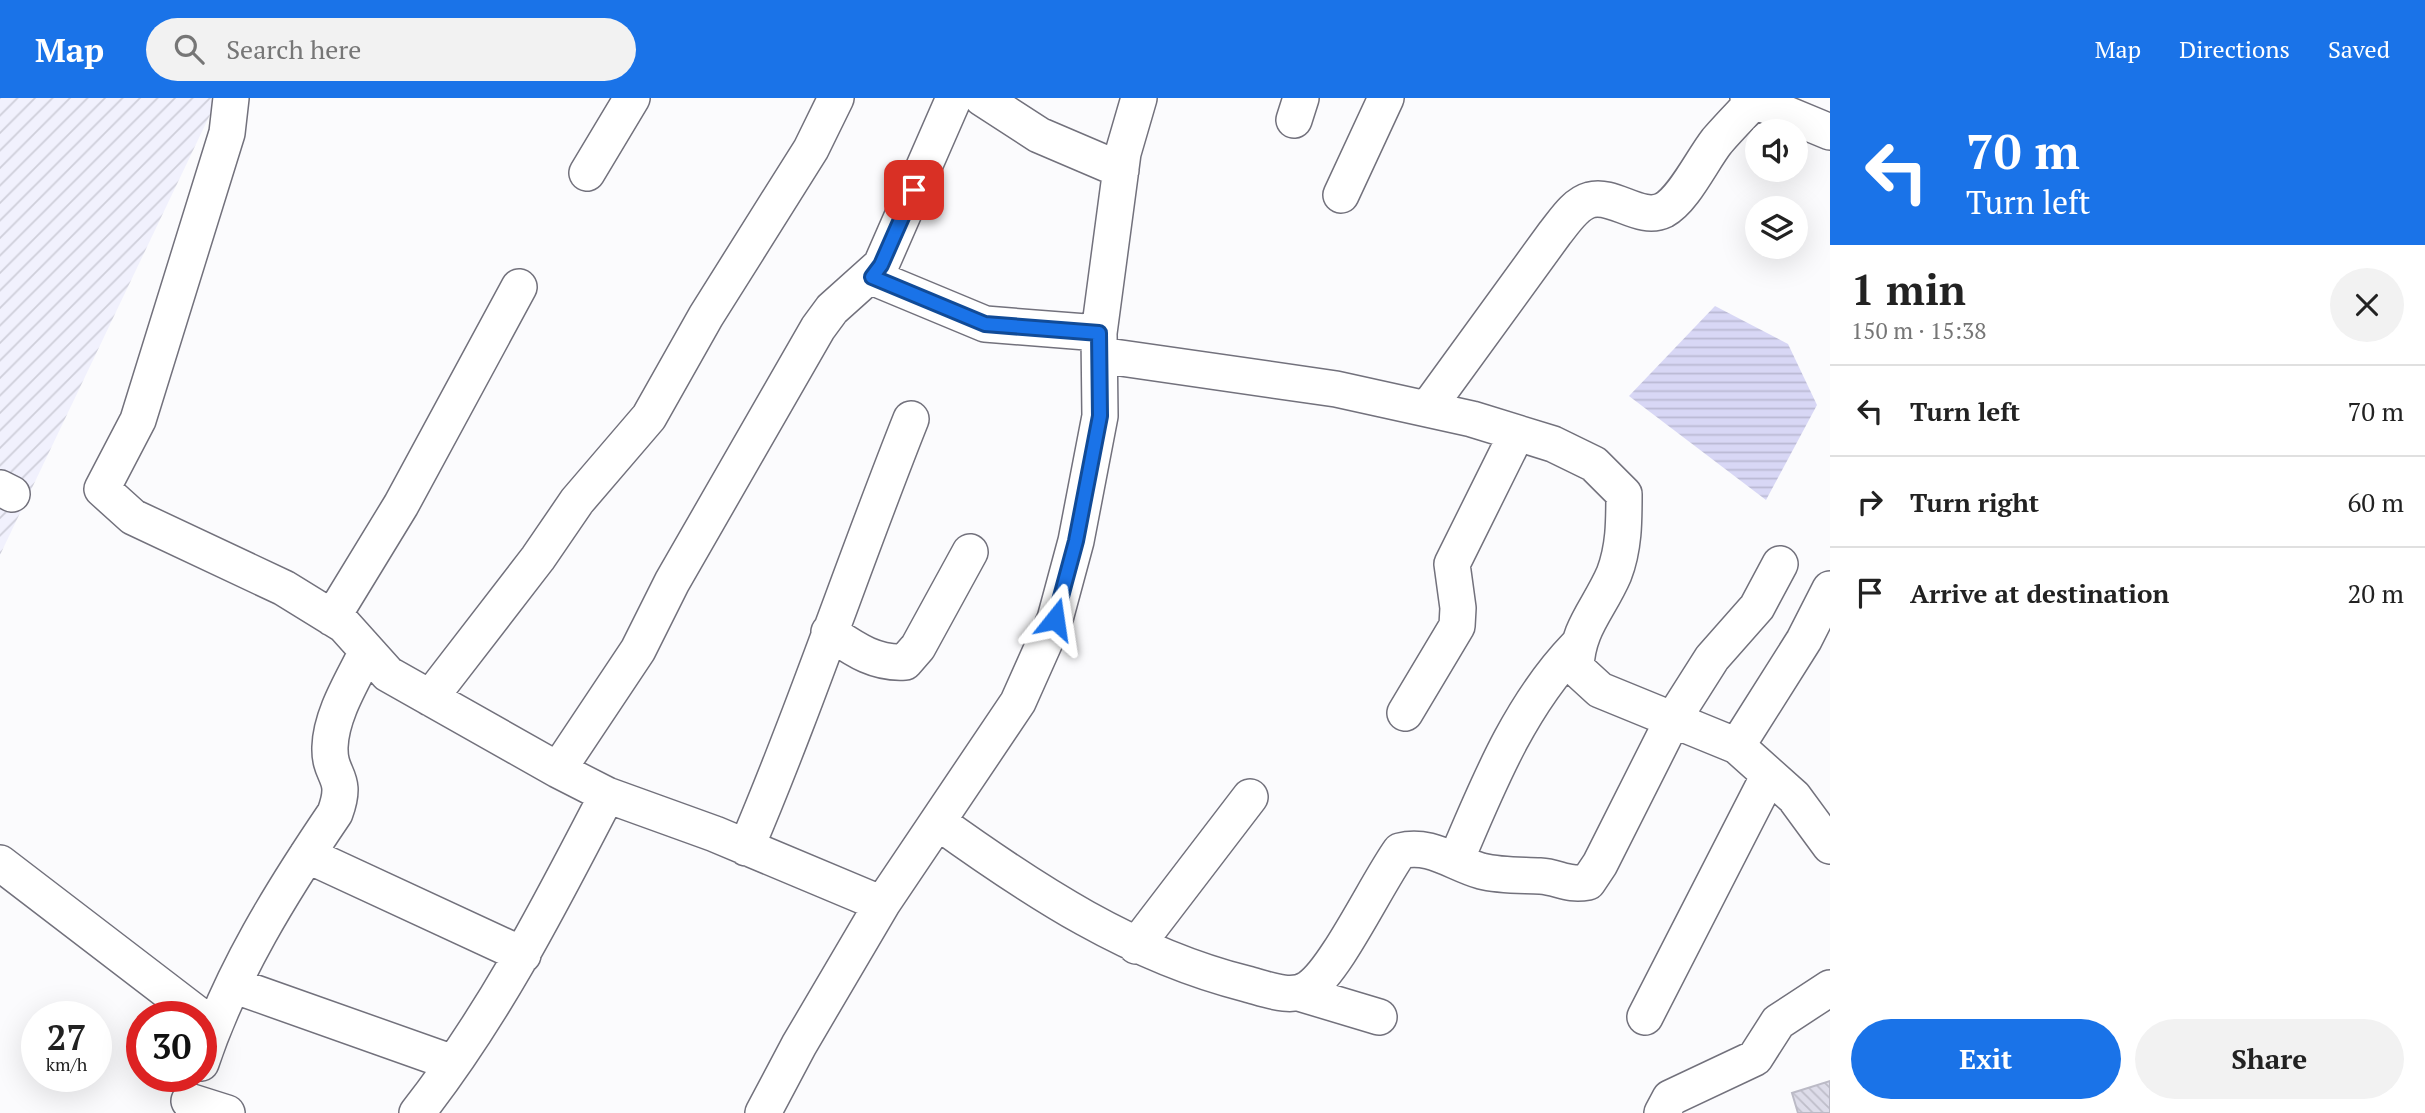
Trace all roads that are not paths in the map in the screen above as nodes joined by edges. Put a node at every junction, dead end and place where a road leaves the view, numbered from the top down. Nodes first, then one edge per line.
1 (231, 98) edge
2 (632, 98) edge
3 (836, 98) edge
4 (954, 98) edge
5 (982, 98) edge
6 (1139, 98) edge
7 (1386, 98) edge
8 (1751, 99) edge
9 (1830, 132) edge
10 (1121, 170) junction
11 (587, 173) dead end
12 (1341, 195) dead end
13 (872, 277) junction
14 (519, 287) dead end
15 (1099, 344) junction
16 (1427, 409) junction
17 (911, 419) dead end
18 (1517, 433) junction
19 (970, 552) dead end
20 (1780, 564) dead end
21 (1830, 589) edge
22 (332, 618) junction
23 (829, 632) junction
24 (1577, 646) junction
25 (367, 651) junction
26 (430, 698) junction
27 (1405, 713) dead end
28 (1672, 721) junction
29 (1737, 746) junction
30 (558, 770) junction
31 (1769, 775) junction
32 (607, 795) junction
33 (1250, 796) dead end
34 (938, 822) junction
35 (1824, 825) edge
36 (746, 848) junction
37 (307, 855) junction
38 (1456, 860) junction
39 (0, 863) edge
40 (883, 904) junction
41 (1136, 946) junction
42 (523, 955) junction
43 (233, 985) junction
44 (1830, 988) edge
45 (1299, 993) junction
46 (180, 1001) edge
47 (217, 1005) edge
48 (1379, 1017) dead end
49 (1645, 1017) dead end
50 (453, 1063) junction
51 (190, 1097) edge
52 (227, 1113) edge
53 (417, 1113) edge
54 (763, 1113) edge
55 (1662, 1113) edge

1 - 22 street
2 - 11 street
3 - 26 street
4 - 13 street
5 - 10 street
6 - 10 street
7 - 12 street
8 - 9 street
8 - 16 street
10 - 15 street
13 - 15 street
13 - 30 street
14 - 22 street
15 - 16 street
15 - 34 street
16 - 18 street
17 - 23 street
18 - 24 street
18 - 27 street
19 - 23 street
20 - 28 street
21 - 29 street
22 - 25 street
23 - 36 street
24 - 28 street
24 - 38 street
25 - 26 street
25 - 37 street
26 - 30 street
28 - 29 street
28 - 38 street
29 - 31 street
30 - 32 street
31 - 35 street
31 - 49 street
32 - 36 street
32 - 42 street
33 - 41 street
34 - 40 street
34 - 41 street
36 - 40 street
37 - 42 street
37 - 43 street
38 - 45 street
39 - 46 street
40 - 54 street
41 - 45 street
42 - 50 street
43 - 47 street
43 - 50 street
44 - 55 street
45 - 48 street
50 - 53 street
51 - 52 street

